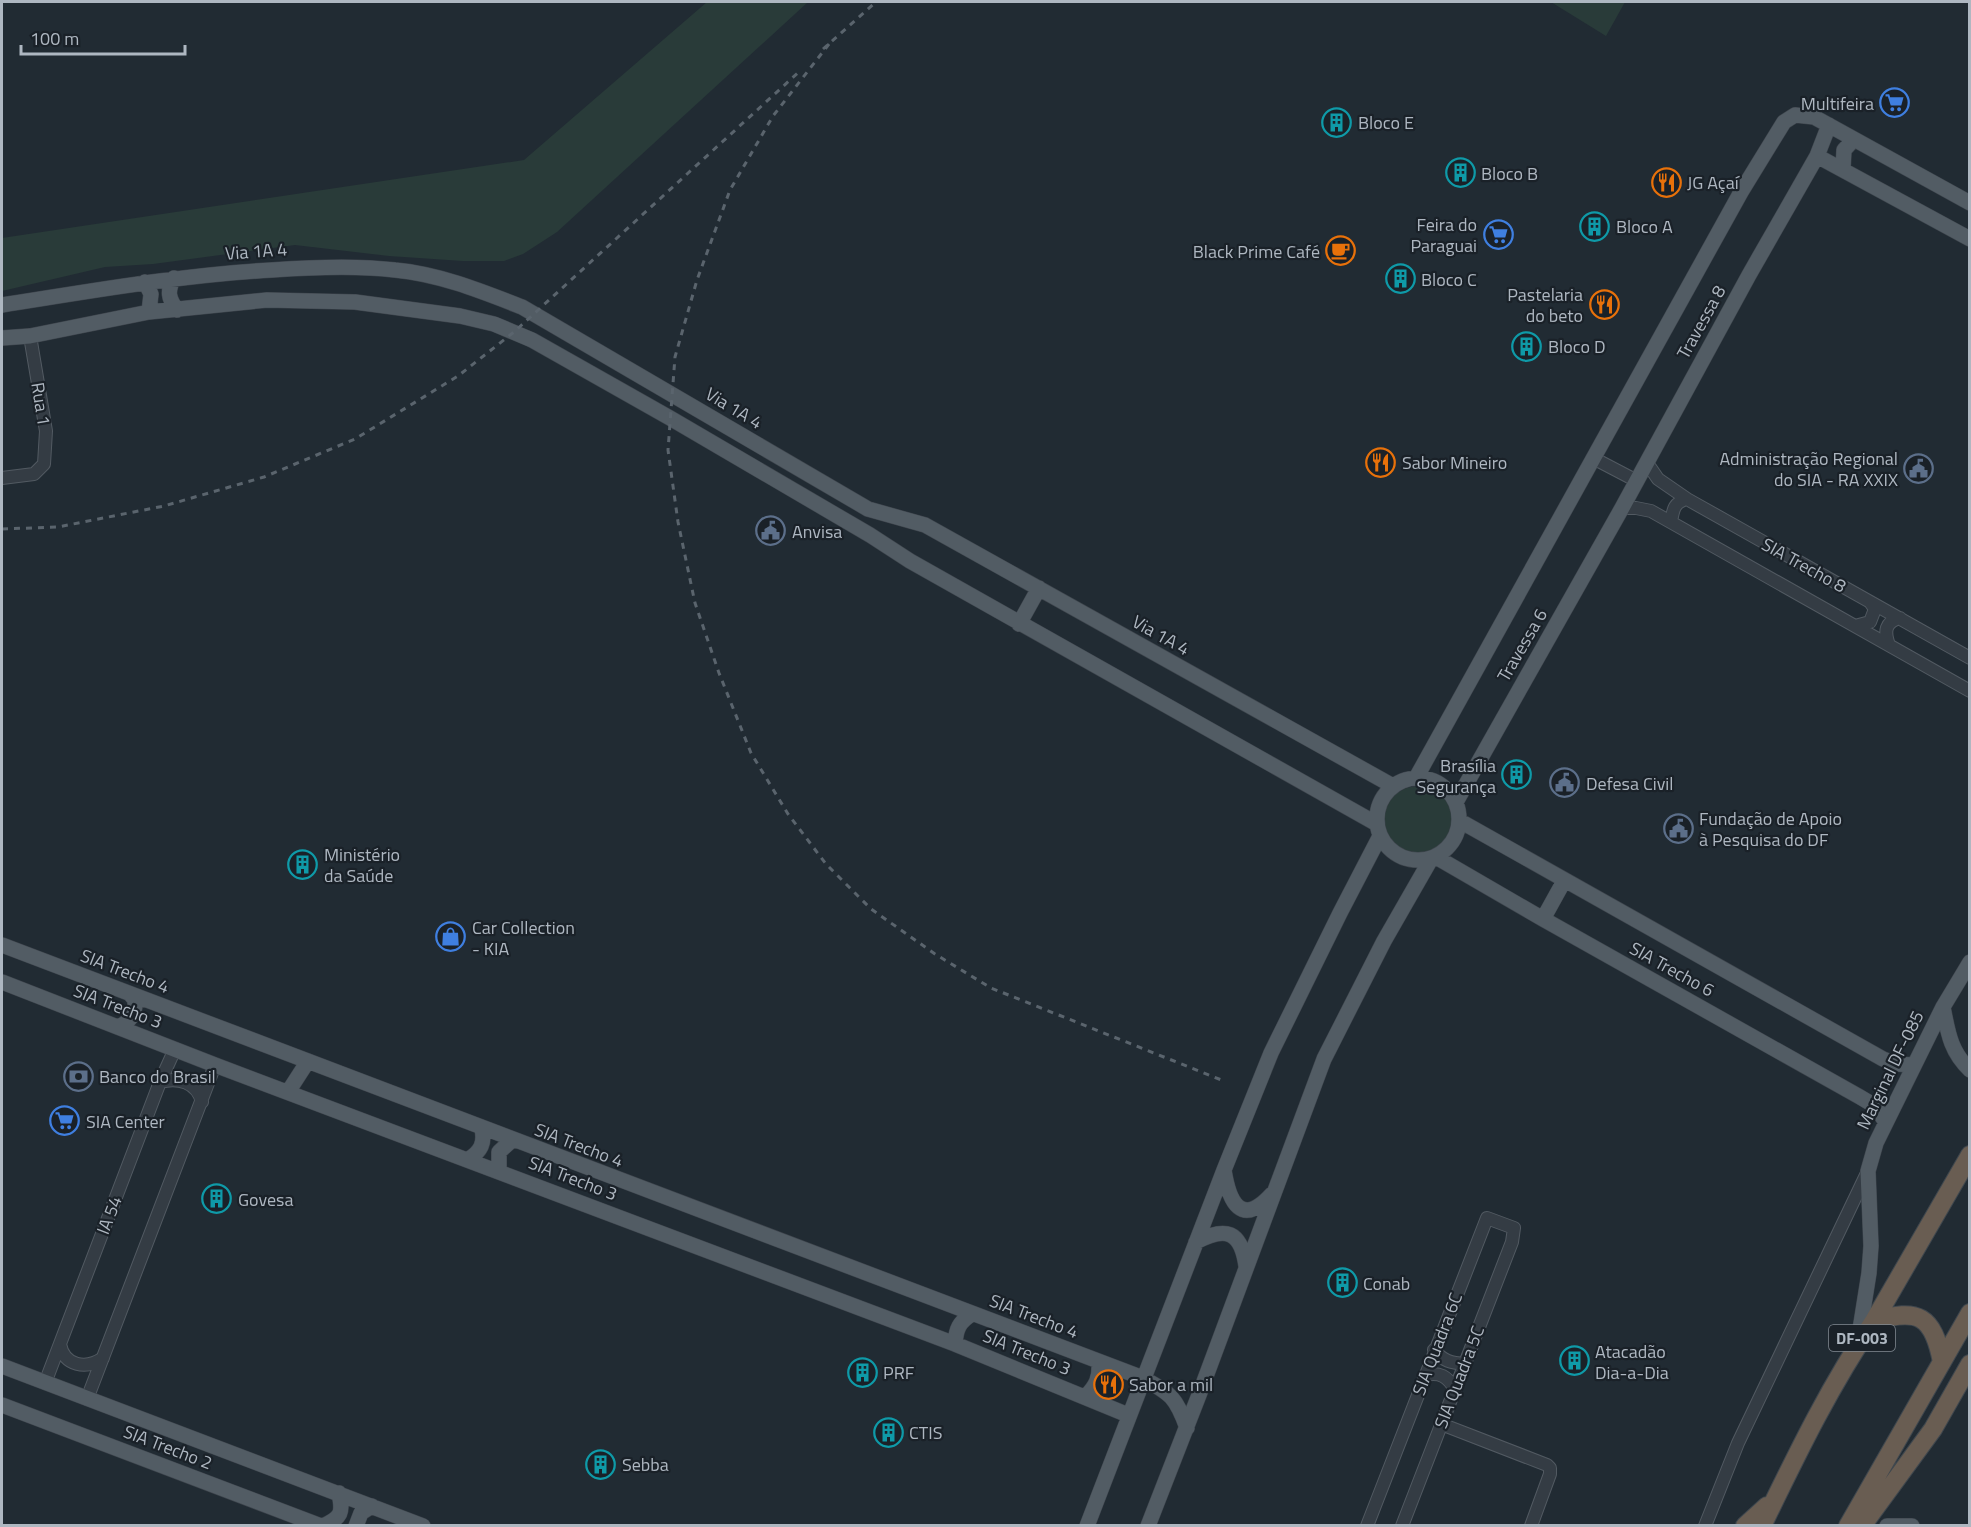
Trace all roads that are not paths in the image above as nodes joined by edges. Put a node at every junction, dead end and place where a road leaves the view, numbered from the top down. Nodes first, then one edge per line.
1 (1829, 125) junction
2 (1854, 139) junction
3 (1817, 156) junction
4 (1843, 169) junction
5 (1970, 203) edge
6 (1970, 239) edge
7 (174, 278) junction
8 (145, 282) junction
9 (2, 305) edge
10 (177, 310) junction
11 (149, 312) junction
12 (30, 336) junction
13 (2, 338) edge
14 (1593, 458) junction
15 (1647, 463) junction
16 (2, 478) edge
17 (1637, 481) junction
18 (1687, 499) junction
19 (1622, 508) junction
20 (1671, 522) junction
21 (1040, 588) junction
22 (1870, 602) junction
23 (1900, 618) junction
24 (1019, 624) junction
25 (1855, 626) junction
26 (1889, 645) junction
27 (1970, 658) edge
28 (1970, 691) edge
29 (1416, 778) junction
30 (1393, 786) junction
31 (1456, 801) junction
32 (1460, 820) junction
33 (1379, 830) junction
34 (1433, 858) junction
35 (1564, 881) junction
36 (1543, 919) junction
37 (2, 945) edge
38 (1970, 962) edge
39 (2, 982) edge
40 (130, 994) junction
41 (1943, 1007) junction
42 (118, 1027) junction
43 (175, 1049) junction
44 (308, 1061) junction
45 (215, 1065) junction
46 (1913, 1065) junction
47 (1970, 1070) edge
48 (160, 1082) junction
49 (288, 1092) junction
50 (202, 1102) junction
51 (1885, 1121) junction
52 (482, 1129) junction
53 (512, 1140) junction
54 (1970, 1155) edge
55 (469, 1159) junction
56 (1224, 1170) junction
57 (499, 1171) junction
58 (1868, 1171) junction
59 (1275, 1190) junction
60 (1487, 1218) joint
61 (1196, 1242) junction
62 (1246, 1266) junction
63 (1970, 1313) edge
64 (972, 1314) junction
65 (1874, 1321) junction
66 (60, 1344) junction
67 (955, 1344) junction
68 (1858, 1345) junction
69 (1434, 1350) junction
70 (102, 1358) junction
71 (1942, 1362) junction
72 (1099, 1363) junction
73 (1465, 1364) junction
74 (1970, 1364) edge
75 (2, 1366) edge
76 (1425, 1376) junction
77 (1143, 1378) junction
78 (45, 1383) junction
79 (1455, 1389) junction
80 (1086, 1396) junction
81 (87, 1399) junction
82 (2, 1405) edge
83 (1128, 1415) junction
84 (1441, 1424) junction
85 (1187, 1428) junction
86 (339, 1493) junction
87 (1775, 1499) junction
88 (372, 1506) junction
89 (322, 1526) edge
90 (356, 1526) edge
91 (423, 1526) edge
92 (1087, 1526) edge
93 (1148, 1526) edge
94 (1367, 1526) edge
95 (1402, 1526) edge
96 (1531, 1526) edge
97 (1705, 1526) edge
98 (1745, 1526) edge
99 (1762, 1526) edge
100 (1848, 1526) edge
101 (1862, 1526) edge
102 (1887, 1526) edge
103 (1912, 1526) edge

1 - 2 main road
1 - 3 main road, Travessa 8
1 - 14 main road
2 - 4 main road
2 - 5 main road
3 - 4 main road
3 - 15 main road, Travessa 8
4 - 6 main road
7 - 8 main road, Via 1A 4
7 - 10 main road
7 - 21 main road, Via 1A 4
8 - 9 main road, Via 1A 4
8 - 11 main road
10 - 11 main road
10 - 24 main road
11 - 12 main road
12 - 13 main road
12 - 16 street, Rua 1
14 - 17 street
14 - 29 main road
15 - 17 main road, Travessa 8
15 - 18 street, SIA Trecho 8
17 - 19 main road, Travessa 8
18 - 20 street
18 - 22 street, SIA Trecho 8
19 - 20 street
19 - 31 main road, Travessa 6
20 - 25 street
21 - 24 main road
21 - 30 main road, Via 1A 4
22 - 23 street, SIA Trecho 8
22 - 25 street
23 - 26 street
23 - 27 street, SIA Trecho 8
24 - 33 main road
25 - 26 street
26 - 28 street
29 - 30 main road
29 - 31 main road
30 - 33 main road
31 - 32 main road
32 - 34 main road
32 - 35 main road, SIA Trecho 6
33 - 34 main road
33 - 56 main road
34 - 36 main road, SIA Trecho 6
34 - 59 main road
35 - 36 main road
35 - 46 main road, SIA Trecho 6
36 - 51 main road, SIA Trecho 6
37 - 40 main road, SIA Trecho 4
38 - 41 main road, Marginal DF-085
39 - 42 main road, SIA Trecho 3
40 - 42 main road
40 - 44 main road, SIA Trecho 4
41 - 46 main road, Marginal DF-085
41 - 47 main road
42 - 43 main road, SIA Trecho 3
43 - 45 main road, SIA Trecho 3
43 - 48 street, IA 54
44 - 49 main road
44 - 52 main road, SIA Trecho 4
45 - 49 main road, SIA Trecho 3
45 - 50 street
46 - 51 main road, Marginal DF-085
48 - 50 street
48 - 66 street, IA 54
49 - 55 main road, SIA Trecho 3
50 - 70 street
51 - 58 main road, Marginal DF-085
52 - 53 main road, SIA Trecho 4
52 - 55 main road
53 - 57 main road
53 - 64 main road, SIA Trecho 4
54 - 65 highway, DF-003
55 - 57 main road, SIA Trecho 3
56 - 59 main road
56 - 61 main road
57 - 67 main road, SIA Trecho 3
58 - 68 main road, Marginal DF-085
58 - 97 street
59 - 62 main road
60 - 69 street, SIA Quadra 6C
60 - 73 street, SIA Quadra 5C
61 - 62 main road
61 - 77 main road
62 - 85 main road
63 - 71 highway
64 - 67 main road
64 - 72 main road, SIA Trecho 4
65 - 68 highway, DF-003
65 - 71 highway
66 - 70 street
66 - 78 street, IA 54
67 - 80 main road, SIA Trecho 3
68 - 87 highway, DF-003
69 - 73 street
69 - 76 street, SIA Quadra 6C
70 - 81 street
71 - 100 highway
72 - 77 main road, SIA Trecho 4
72 - 80 main road
73 - 79 street, SIA Quadra 5C
74 - 101 highway
75 - 78 main road
76 - 79 street
76 - 94 street, SIA Quadra 6C
77 - 83 main road
77 - 85 main road, SIA Trecho 4
78 - 81 main road
79 - 84 street, SIA Quadra 5C
80 - 83 main road, SIA Trecho 3
81 - 86 main road
82 - 89 main road, SIA Trecho 2
83 - 92 main road
84 - 95 street, SIA Quadra 5C
84 - 96 street
85 - 93 main road
86 - 88 main road
86 - 89 main road
87 - 98 highway
87 - 99 highway, DF-003
88 - 90 main road
88 - 91 main road
102 - 103 main road

